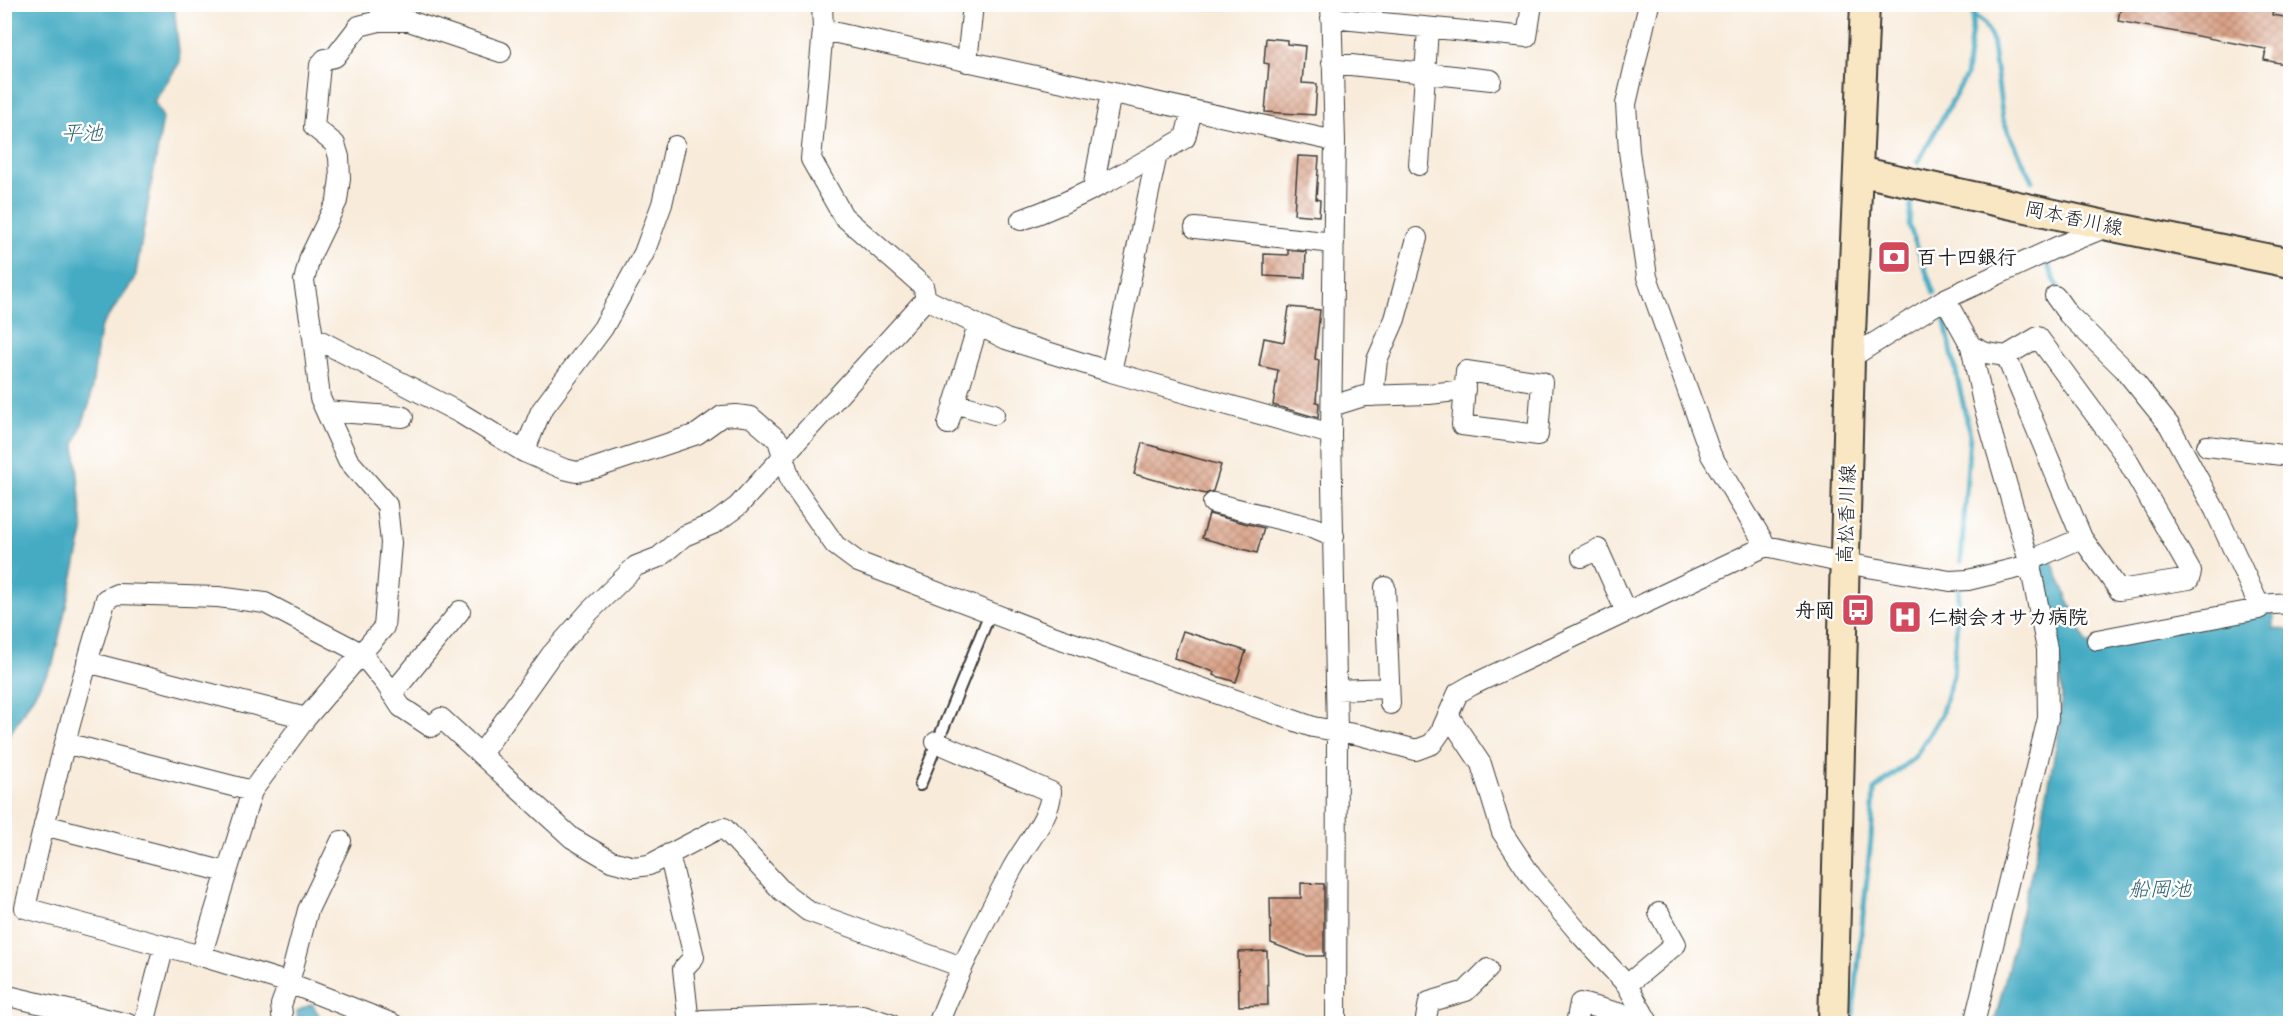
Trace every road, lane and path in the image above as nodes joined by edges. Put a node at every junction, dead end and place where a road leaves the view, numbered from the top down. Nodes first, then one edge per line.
1 (822, 4) edge
2 (973, 4) edge
3 (1532, 4) edge
4 (1649, 4) edge
5 (1864, 4) edge
6 (1331, 11) edge
7 (381, 13) edge
8 (1428, 29) junction
9 (823, 30) junction
10 (501, 52) dead end
11 (968, 62) junction
12 (1332, 63) junction
13 (1425, 73) junction
14 (1491, 80) dead end
15 (1111, 93) junction
16 (1192, 110) junction
17 (1335, 141) junction
18 (675, 146) dead end
19 (1157, 154) junction
20 (1419, 165) dead end
21 (1858, 171) junction
22 (1093, 189) junction
23 (1021, 220) dead end
24 (2109, 226) junction
25 (1195, 228) dead end
26 (1417, 238) dead end
27 (1334, 243) junction
28 (2290, 262) edge
29 (2055, 296) dead end
30 (926, 299) junction
31 (1945, 299) junction
32 (978, 324) junction
33 (313, 337) junction
34 (1971, 346) junction
35 (2006, 356) junction
36 (1850, 358) junction
37 (1111, 372) junction
38 (1465, 390) junction
39 (1373, 396) junction
40 (954, 403) junction
41 (1332, 406) junction
42 (326, 411) junction
43 (994, 414) dead end
44 (403, 417) dead end
45 (948, 424) dead end
46 (1331, 434) junction
47 (2207, 447) dead end
48 (524, 452) junction
49 (783, 456) junction
50 (2290, 456) edge
51 (1213, 503) dead end
52 (1334, 536) junction
53 (2082, 538) junction
54 (1766, 546) junction
55 (1582, 556) dead end
56 (1844, 563) junction
57 (2030, 565) junction
58 (1385, 587) dead end
59 (2290, 603) edge
60 (2259, 605) junction
61 (460, 611) dead end
62 (1626, 612) junction
63 (990, 613) junction
64 (2097, 640) dead end
65 (361, 653) junction
66 (87, 662) junction
67 (1336, 690) junction
68 (392, 694) junction
69 (1449, 716) junction
70 (306, 718) junction
71 (1337, 731) junction
72 (936, 742) junction
73 (65, 743) junction
74 (481, 754) junction
75 (920, 785) dead end
76 (252, 791) junction
77 (44, 825) junction
78 (341, 841) dead end
79 (669, 854) junction
80 (226, 872) junction
81 (1659, 913) dead end
82 (164, 946) junction
83 (201, 956) junction
84 (962, 967) junction
85 (1488, 969) dead end
86 (289, 983) junction
87 (1627, 985) junction
88 (4, 995) edge
89 (1645, 1017) edge
90 (128, 1023) edge
91 (144, 1023) edge
92 (283, 1023) edge
93 (393, 1023) edge
94 (689, 1023) edge
95 (698, 1023) edge
96 (890, 1023) edge
97 (938, 1023) edge
98 (1336, 1023) edge
99 (1425, 1023) edge
100 (1576, 1023) edge
101 (1833, 1023) edge
102 (1974, 1023) edge

1 - 9 street
2 - 11 street
3 - 8 street
4 - 54 street
5 - 21 main road, 高松香川線
6 - 8 street
6 - 12 street
7 - 10 street
7 - 33 street
8 - 13 street
9 - 11 street
9 - 30 street
11 - 15 street
12 - 13 street
12 - 17 street
13 - 14 street
13 - 20 street
15 - 16 street
15 - 22 street
16 - 17 street
16 - 19 street
17 - 27 street
18 - 48 street
19 - 22 street
19 - 37 street
21 - 24 main road, 岡本香川線
21 - 36 main road, 高松香川線
22 - 23 street
24 - 28 main road, 岡本香川線
24 - 31 street
25 - 27 street
26 - 39 street
27 - 41 street
29 - 60 street
30 - 32 street
30 - 49 street
31 - 34 street
31 - 36 street
32 - 37 street
32 - 40 street
33 - 42 street
33 - 48 street
34 - 35 street
34 - 57 street
35 - 53 street
35 - 53 street
36 - 56 main road, 高松香川線
37 - 46 street
38 - 38 street
38 - 39 street
39 - 41 street
40 - 43 street
40 - 45 street
41 - 46 street
42 - 44 street
42 - 65 street
46 - 52 street
47 - 50 street
48 - 49 street
49 - 63 street
49 - 74 street
51 - 52 street
52 - 67 street
53 - 57 street
54 - 56 street
54 - 62 street
55 - 62 street
56 - 57 street
56 - 101 main road, 高松香川線
57 - 102 street
58 - 67 street
59 - 60 street
60 - 64 street
61 - 68 street
62 - 69 street
63 - 71 street
63 - 72 lane
65 - 66 street
65 - 68 street
65 - 70 street
66 - 70 street
66 - 73 street
67 - 71 street
68 - 74 street
69 - 71 street
69 - 87 street
70 - 76 street
71 - 98 street
72 - 75 lane
72 - 84 street
73 - 76 street
73 - 77 street
74 - 79 street
76 - 80 street
77 - 80 street
77 - 82 street
78 - 86 street
79 - 84 street
79 - 94 street
80 - 83 street
81 - 87 street
82 - 83 street
82 - 91 street
83 - 86 street
84 - 97 street
85 - 99 street
86 - 92 street
86 - 93 street
87 - 89 street
88 - 90 street
89 - 100 street
95 - 96 street

